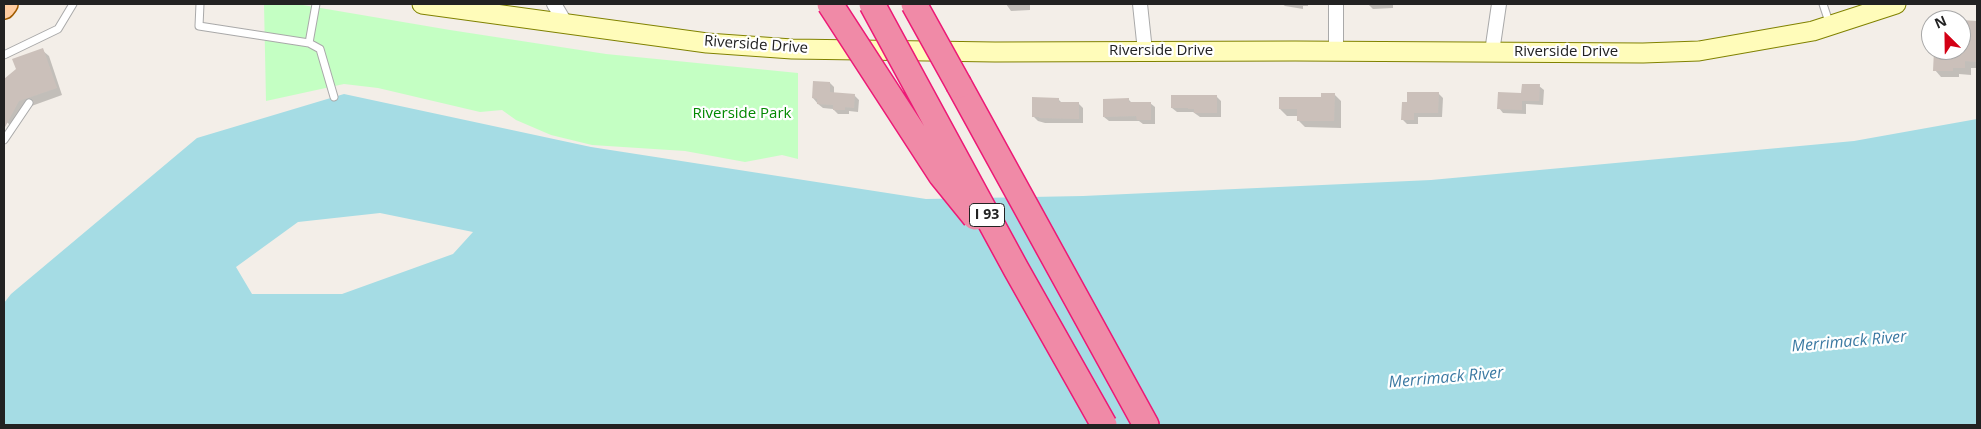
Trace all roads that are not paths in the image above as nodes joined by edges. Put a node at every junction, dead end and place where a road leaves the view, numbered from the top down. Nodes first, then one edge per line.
1 (7, 4) edge
2 (73, 4) edge
3 (200, 4) edge
4 (316, 4) edge
5 (422, 4) edge
6 (554, 4) edge
7 (830, 4) edge
8 (872, 4) edge
9 (914, 4) edge
10 (934, 4) edge
11 (1140, 4) edge
12 (1336, 4) edge
13 (1499, 4) edge
14 (1824, 4) edge
15 (1896, 4) edge
16 (4, 8) edge
17 (566, 24) junction
18 (1830, 26) junction
19 (309, 43) junction
20 (1145, 51) junction
21 (1336, 51) junction
22 (1492, 52) junction
23 (4, 55) edge
24 (959, 85) junction
25 (334, 98) dead end
26 (29, 103) dead end
27 (4, 140) edge
28 (1016, 269) junction
29 (1104, 425) edge
30 (1146, 425) edge

1 - 16 main road
2 - 23 lane
3 - 19 lane
4 - 19 lane
5 - 17 main road, Riverside Drive
6 - 17 street
7 - 28 highway, bridge
8 - 28 highway, I 93, bridge
9 - 24 highway, I 93, bridge
10 - 24 highway, bridge
11 - 20 street
12 - 21 street
13 - 22 street
14 - 18 lane
15 - 18 main road, Riverside Drive
17 - 20 main road, Riverside Drive
18 - 22 main road, Riverside Drive
19 - 25 lane
20 - 21 main road, Riverside Drive
21 - 22 main road, Riverside Drive
24 - 30 highway, I 93
26 - 27 lane
28 - 29 highway, I 93, bridge

